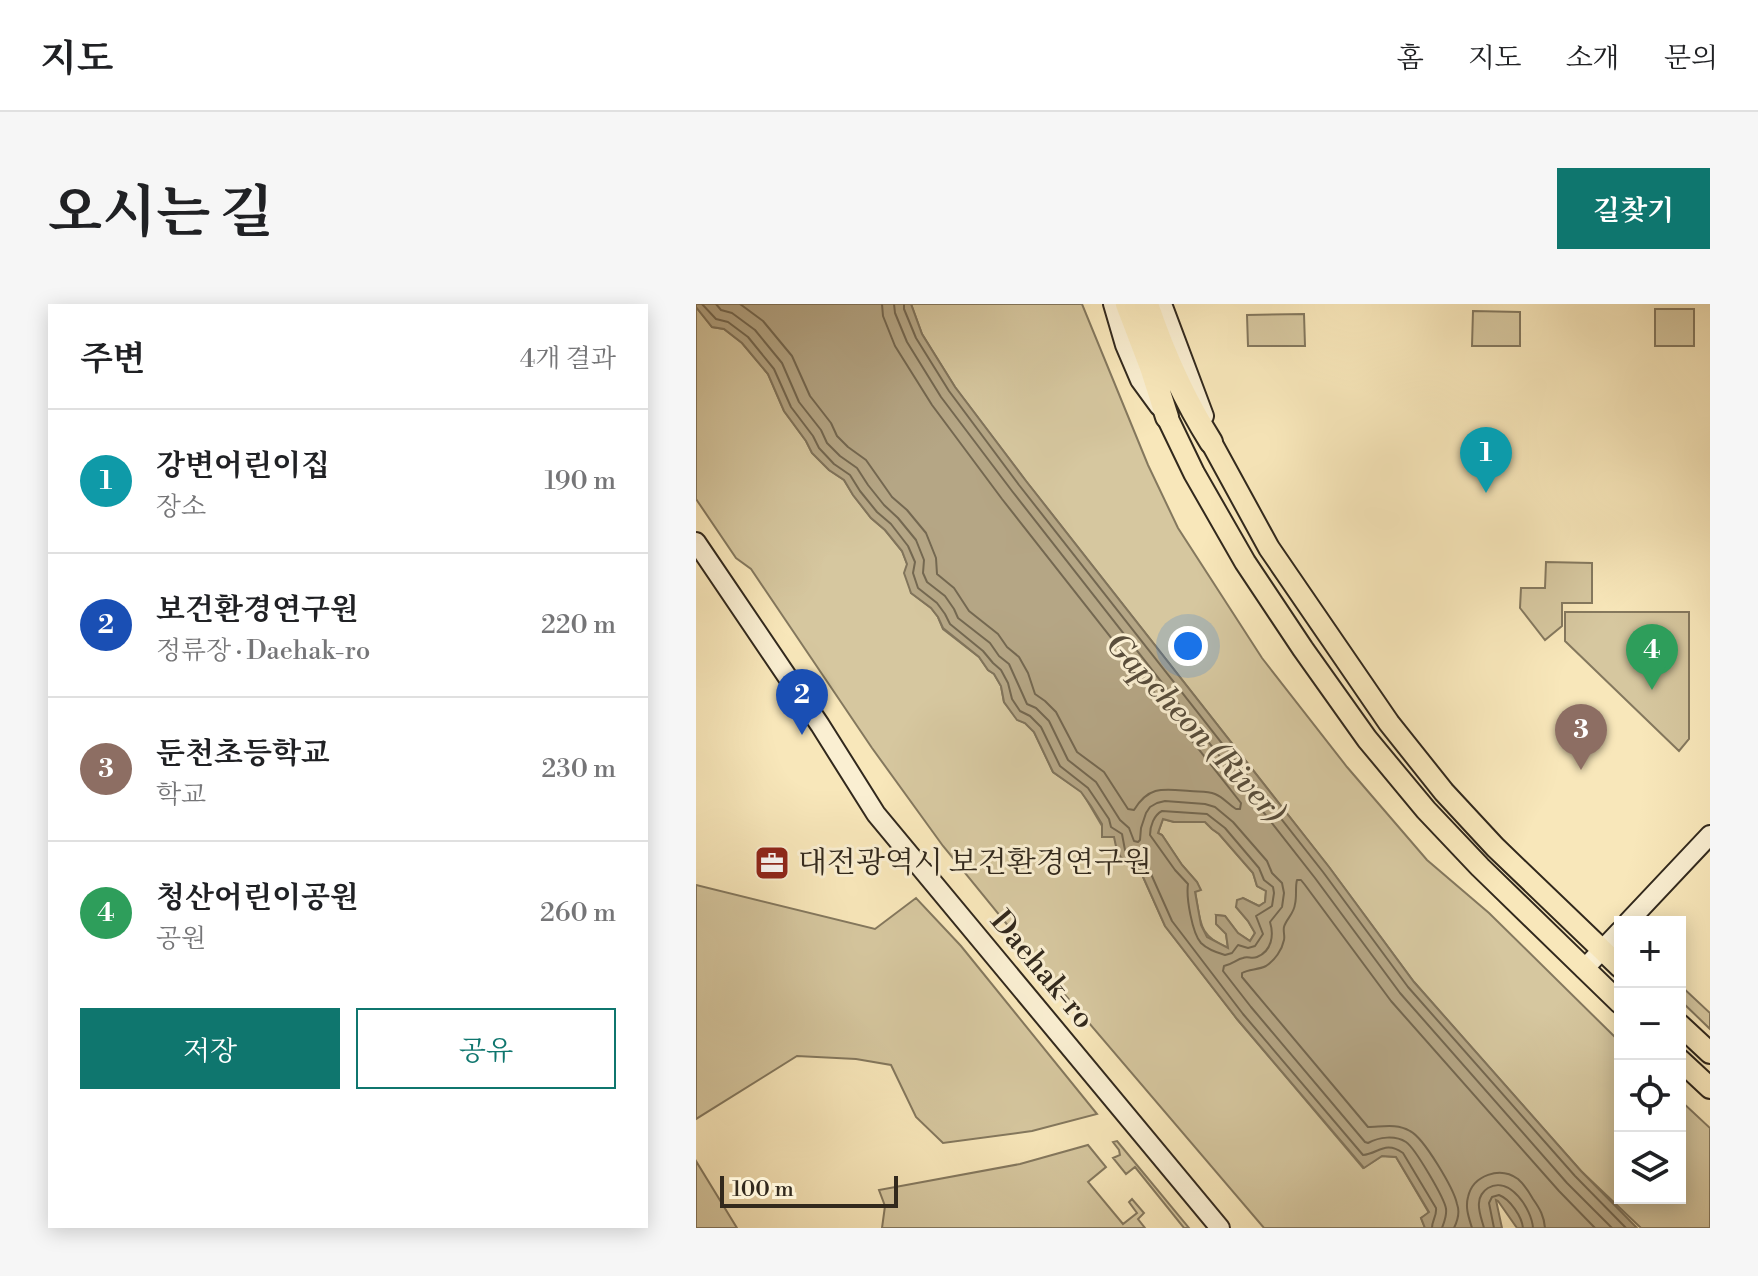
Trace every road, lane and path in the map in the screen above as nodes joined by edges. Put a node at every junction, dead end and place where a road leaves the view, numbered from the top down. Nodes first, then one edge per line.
1 (1113, 304) edge
2 (1127, 304) edge
3 (1147, 304) edge
4 (1162, 304) edge
5 (1167, 417) junction
6 (1211, 442) junction
7 (696, 542) edge
8 (1710, 835) edge
9 (1634, 916) edge
10 (1614, 937) edge
11 (1602, 950) junction
12 (1614, 961) edge
13 (1584, 969) junction
14 (1614, 997) edge
15 (1686, 1031) edge
16 (1710, 1053) edge
17 (1686, 1066) edge
18 (1710, 1088) edge
19 (1220, 1228) edge

1 - 5 main road
2 - 5 highway
3 - 6 highway
4 - 6 main road
5 - 13 main road
6 - 11 main road
7 - 19 main road, Daehak-ro
8 - 9 main road
10 - 11 main road
11 - 12 main road
11 - 13 main road
13 - 14 main road
15 - 16 main road
17 - 18 main road

